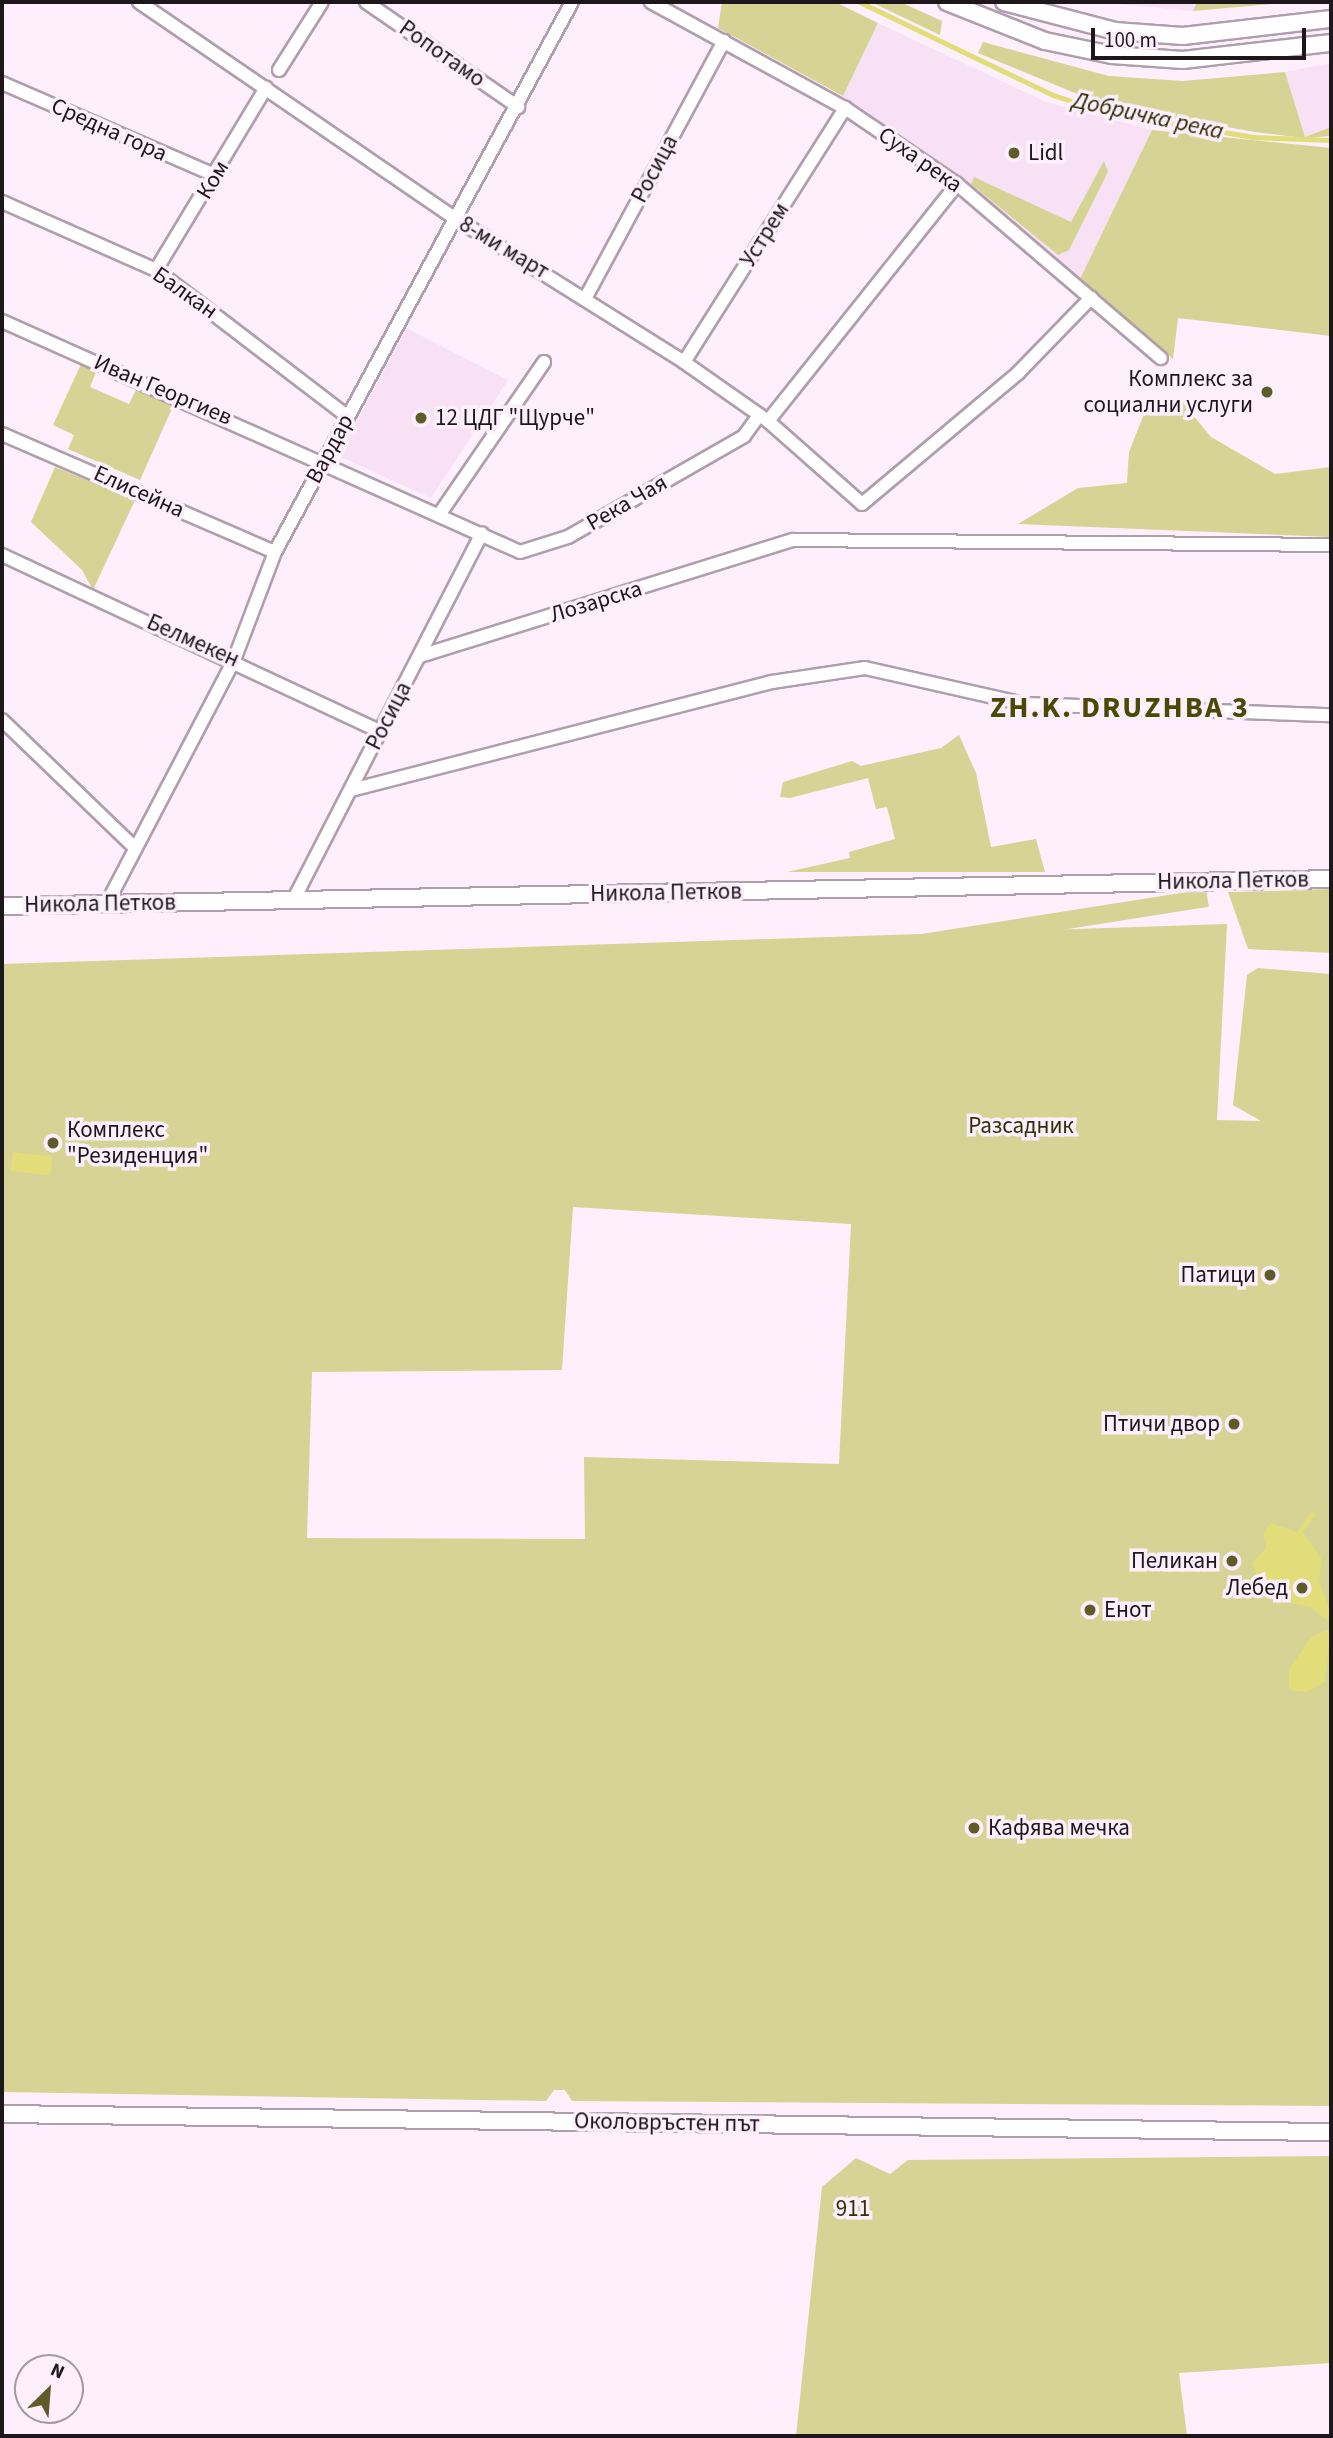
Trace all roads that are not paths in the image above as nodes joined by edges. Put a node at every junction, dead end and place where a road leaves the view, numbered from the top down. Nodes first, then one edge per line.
1 (139, 2) edge
2 (322, 2) edge
3 (366, 2) edge
4 (572, 2) edge
5 (651, 2) edge
6 (947, 2) edge
7 (1004, 2) edge
8 (1331, 19) edge
9 (724, 41) junction
10 (1331, 43) edge
11 (279, 70) dead end
12 (2, 83) edge
13 (266, 88) junction
14 (518, 107) junction
15 (845, 108) junction
16 (217, 177) junction
17 (957, 184) junction
18 (2, 202) edge
19 (453, 217) junction
20 (156, 270) junction
21 (586, 298) junction
22 (1091, 298) junction
23 (2, 321) edge
24 (1161, 358) dead end
25 (544, 362) dead end
26 (684, 362) junction
27 (348, 417) junction
28 (763, 418) junction
29 (2, 434) edge
30 (324, 460) junction
31 (441, 512) junction
32 (482, 533) junction
33 (1331, 545) edge
34 (275, 552) junction
35 (2, 555) edge
36 (420, 656) junction
37 (234, 660) junction
38 (1331, 715) edge
39 (2, 720) edge
40 (381, 732) junction
41 (351, 790) junction
42 (135, 848) junction
43 (1331, 879) edge
44 (294, 899) junction
45 (5, 903) edge
46 (106, 905) junction
47 (2, 2115) edge
48 (1331, 2132) edge

1 - 13 street, 8-ми март
2 - 11 street
3 - 14 street, Ропотамо
4 - 14 street, Вардар
5 - 9 street, Суха река
6 - 10 main road
7 - 8 main road
9 - 15 street, Суха река
9 - 21 street, Росица
12 - 16 street, Средна гора
13 - 16 street, Ком
13 - 19 street, 8-ми март
14 - 19 street, Вардар
15 - 17 street, Суха река
15 - 26 street, Устрем
16 - 20 street, Ком
17 - 22 street, Суха река
17 - 28 street, Река Чая
18 - 20 street, Балкан
19 - 21 street, 8-ми март
19 - 27 street, Вардар
20 - 27 street, Балкан
21 - 26 street, 8-ми март
22 - 24 street, Суха река
22 - 28 street, 8-ми март
23 - 30 street, Иван Георгиев
25 - 31 street
26 - 28 street, 8-ми март
27 - 30 street, Вардар
28 - 32 street, Река Чая
29 - 34 street, Елисейна
30 - 31 street
30 - 34 street, Вардар
31 - 32 street
32 - 36 street, Росица
33 - 36 street, Лозарска
34 - 37 street, Вардар
35 - 37 street, Белмекен
36 - 40 street, Росица
37 - 40 street, Белмекен
37 - 42 street, Вардар
38 - 41 street
39 - 42 street
40 - 41 street, Росица
41 - 44 street, Росица
42 - 46 street, Вардар
43 - 44 main road, Никола Петков
44 - 46 main road, Никола Петков
45 - 46 main road, Никола Петков
47 - 48 main road, Околовръстен път

